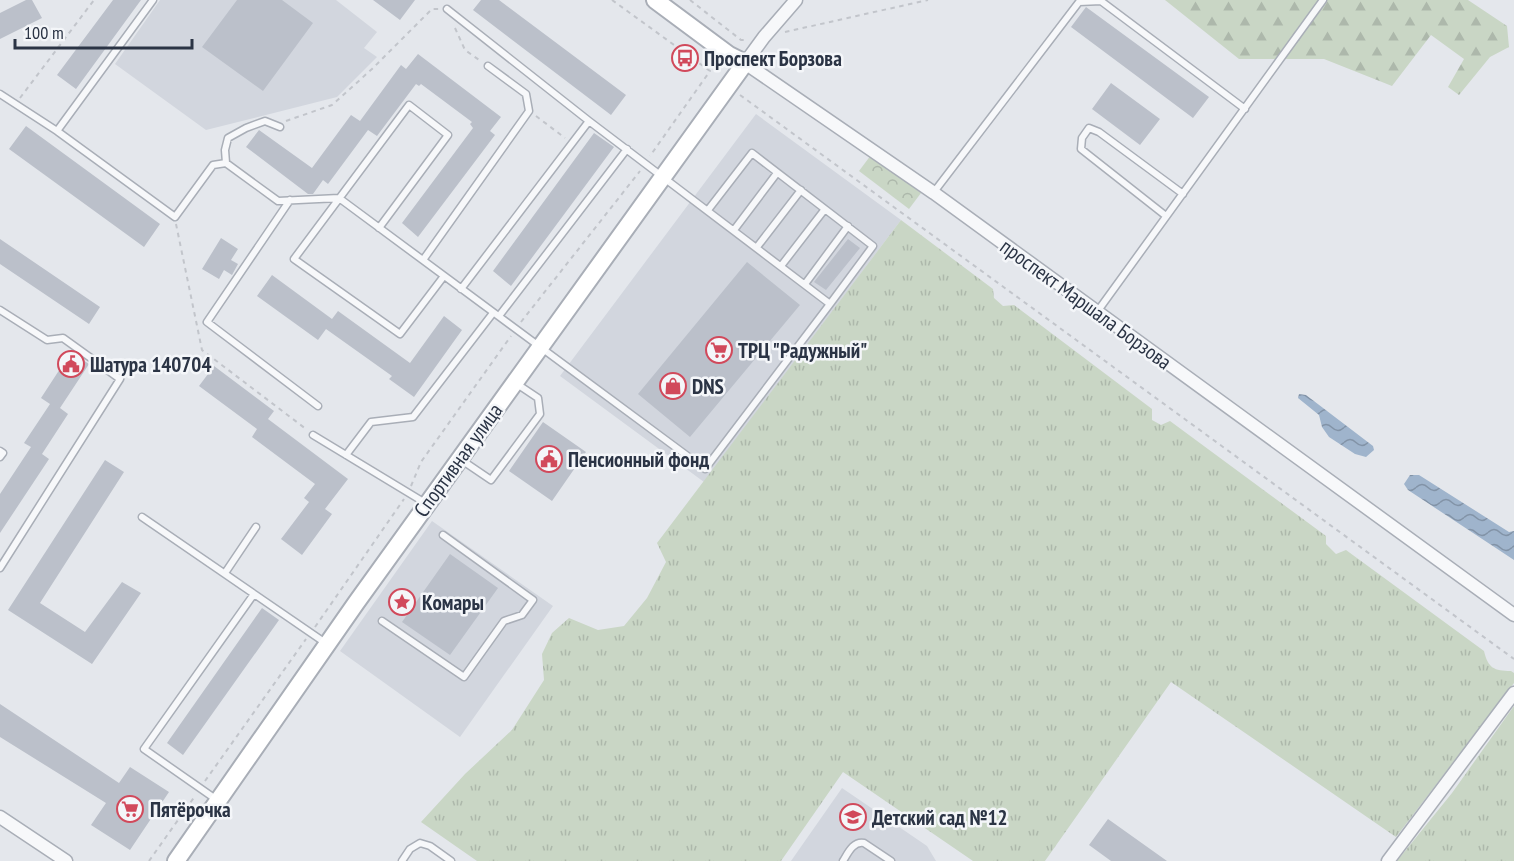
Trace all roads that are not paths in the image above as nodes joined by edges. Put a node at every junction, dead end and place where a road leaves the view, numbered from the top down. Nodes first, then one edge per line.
1 (153, 0) edge
2 (655, 0) edge
3 (796, 0) edge
4 (1323, 0) edge
5 (447, 9) road end
6 (745, 63) junction
7 (488, 66) road end
8 (0, 94) edge
9 (1245, 109) junction
10 (589, 121) junction
11 (280, 127) road end
12 (57, 131) junction
13 (627, 149) junction
14 (226, 163) junction
15 (777, 173) junction
16 (664, 176) junction
17 (801, 190) junction
18 (934, 193) junction
19 (1183, 194) junction
20 (339, 198) junction
21 (290, 200) junction
22 (825, 209) junction
23 (708, 210) junction
24 (1166, 216) junction
25 (848, 226) junction
26 (379, 228) junction
27 (734, 230) junction
28 (757, 248) junction
29 (423, 260) junction
30 (781, 266) junction
31 (444, 276) junction
32 (805, 285) junction
33 (461, 289) junction
34 (830, 304) junction
35 (0, 310) edge
36 (1096, 312) junction
37 (496, 315) junction
38 (539, 347) junction
39 (514, 382) junction
40 (318, 406) dead end
41 (312, 435) dead end
42 (0, 451) edge
43 (346, 455) junction
44 (0, 457) edge
45 (460, 458) junction
46 (427, 504) junction
47 (142, 517) dead end
48 (256, 527) dead end
49 (443, 535) dead end
50 (0, 568) edge
51 (225, 573) junction
52 (254, 594) junction
53 (1514, 615) edge
54 (382, 621) dead end
55 (327, 644) junction
56 (1514, 693) edge
57 (218, 801) junction
58 (0, 817) edge
59 (66, 861) edge
60 (176, 861) edge
61 (402, 861) edge
62 (451, 861) edge
63 (843, 861) edge
64 (891, 861) edge
65 (1388, 861) edge

1 - 12 lane
2 - 6 street, проспект Маршала Борзова
3 - 6 street
4 - 9 lane
5 - 10 lane
6 - 16 street, Спортивная улица
6 - 18 street, проспект Маршала Борзова
7 - 29 lane
8 - 12 lane
9 - 18 lane
9 - 19 lane
10 - 13 lane
10 - 33 lane
11 - 14 lane
12 - 14 lane
13 - 16 lane
13 - 37 lane
14 - 21 lane
15 - 17 lane
15 - 23 lane
15 - 27 lane
16 - 23 lane
16 - 38 street, Спортивная улица
17 - 22 lane
17 - 28 lane
18 - 36 street, проспект Маршала Борзова
19 - 24 lane
19 - 24 lane
20 - 21 lane
20 - 26 lane
20 - 26 lane
20 - 31 lane
21 - 40 lane
22 - 25 lane
22 - 30 lane
23 - 27 lane
24 - 36 lane
25 - 32 lane
25 - 34 lane
26 - 29 lane
27 - 28 lane
28 - 30 lane
29 - 31 lane
30 - 32 lane
31 - 33 lane
32 - 34 lane
33 - 37 lane
34 - 38 lane
35 - 50 lane
36 - 53 street, проспект Маршала Борзова
37 - 38 lane
37 - 43 lane
38 - 39 street, Спортивная улица
39 - 45 street, Спортивная улица
39 - 45 lane
41 - 43 lane
42 - 44 lane
43 - 46 lane
45 - 46 street, Спортивная улица
46 - 55 street, Спортивная улица
47 - 51 lane
48 - 51 lane
49 - 54 lane
51 - 52 lane
52 - 55 lane
52 - 57 lane
55 - 57 street, Спортивная улица
56 - 65 street
57 - 60 street, Спортивная улица
58 - 59 street
61 - 62 lane
63 - 64 lane

